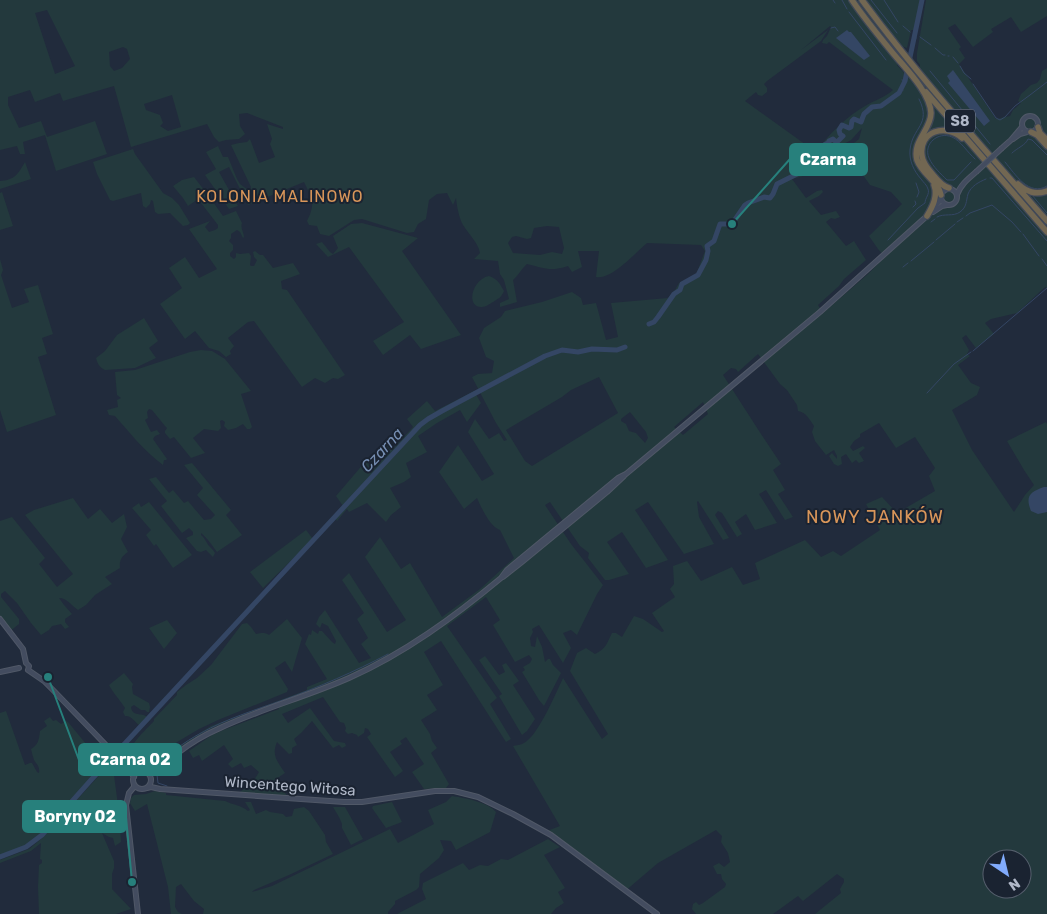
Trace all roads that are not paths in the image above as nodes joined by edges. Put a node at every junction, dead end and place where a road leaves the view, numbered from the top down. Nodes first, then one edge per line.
1 (852, 0) edge
2 (862, 0) edge
3 (918, 82) junction
4 (1022, 127) junction
5 (1038, 127) junction
6 (1029, 132) junction
7 (1011, 140) junction
8 (1047, 140) edge
9 (1047, 146) edge
10 (977, 150) junction
11 (1000, 167) junction
12 (929, 177) junction
13 (967, 180) junction
14 (950, 189) junction
15 (1047, 191) edge
16 (956, 194) junction
17 (941, 196) junction
18 (947, 205) junction
19 (927, 216) junction
20 (1047, 222) edge
21 (1047, 232) edge
22 (0, 619) edge
23 (26, 663) junction
24 (24, 671) junction
25 (0, 672) edge
26 (160, 766) junction
27 (128, 768) junction
28 (138, 772) junction
29 (147, 773) junction
30 (134, 777) junction
31 (151, 780) junction
32 (134, 785) junction
33 (148, 788) junction
34 (164, 788) junction
35 (139, 789) junction
36 (129, 795) junction
37 (138, 914) edge
38 (657, 914) edge

1 - 3 highway, S8
2 - 11 highway, S8
3 - 10 highway, S8
3 - 12 highway
4 - 5 main road
4 - 6 main road
4 - 7 main road
5 - 6 main road
5 - 8 highway
6 - 7 main road
6 - 9 highway
7 - 13 main road, bridge
10 - 14 highway
10 - 21 highway, S8
11 - 15 highway
11 - 20 highway, S8
12 - 17 highway
12 - 19 highway
13 - 14 main road
13 - 16 main road
14 - 16 main road
14 - 17 main road
16 - 18 main road
17 - 18 main road
17 - 19 main road
18 - 19 main road
19 - 26 main road
22 - 23 main road
23 - 24 main road
23 - 24 main road
24 - 25 main road
24 - 27 main road
26 - 29 main road
26 - 31 main road
27 - 28 main road
27 - 30 main road
28 - 29 main road
28 - 30 main road
29 - 31 main road
30 - 32 main road
31 - 33 main road
31 - 34 main road, Wincentego Witosa
32 - 35 main road
32 - 36 main road
33 - 34 main road, Wincentego Witosa
33 - 35 main road
34 - 38 main road, Wincentego Witosa
35 - 36 main road
36 - 37 main road

